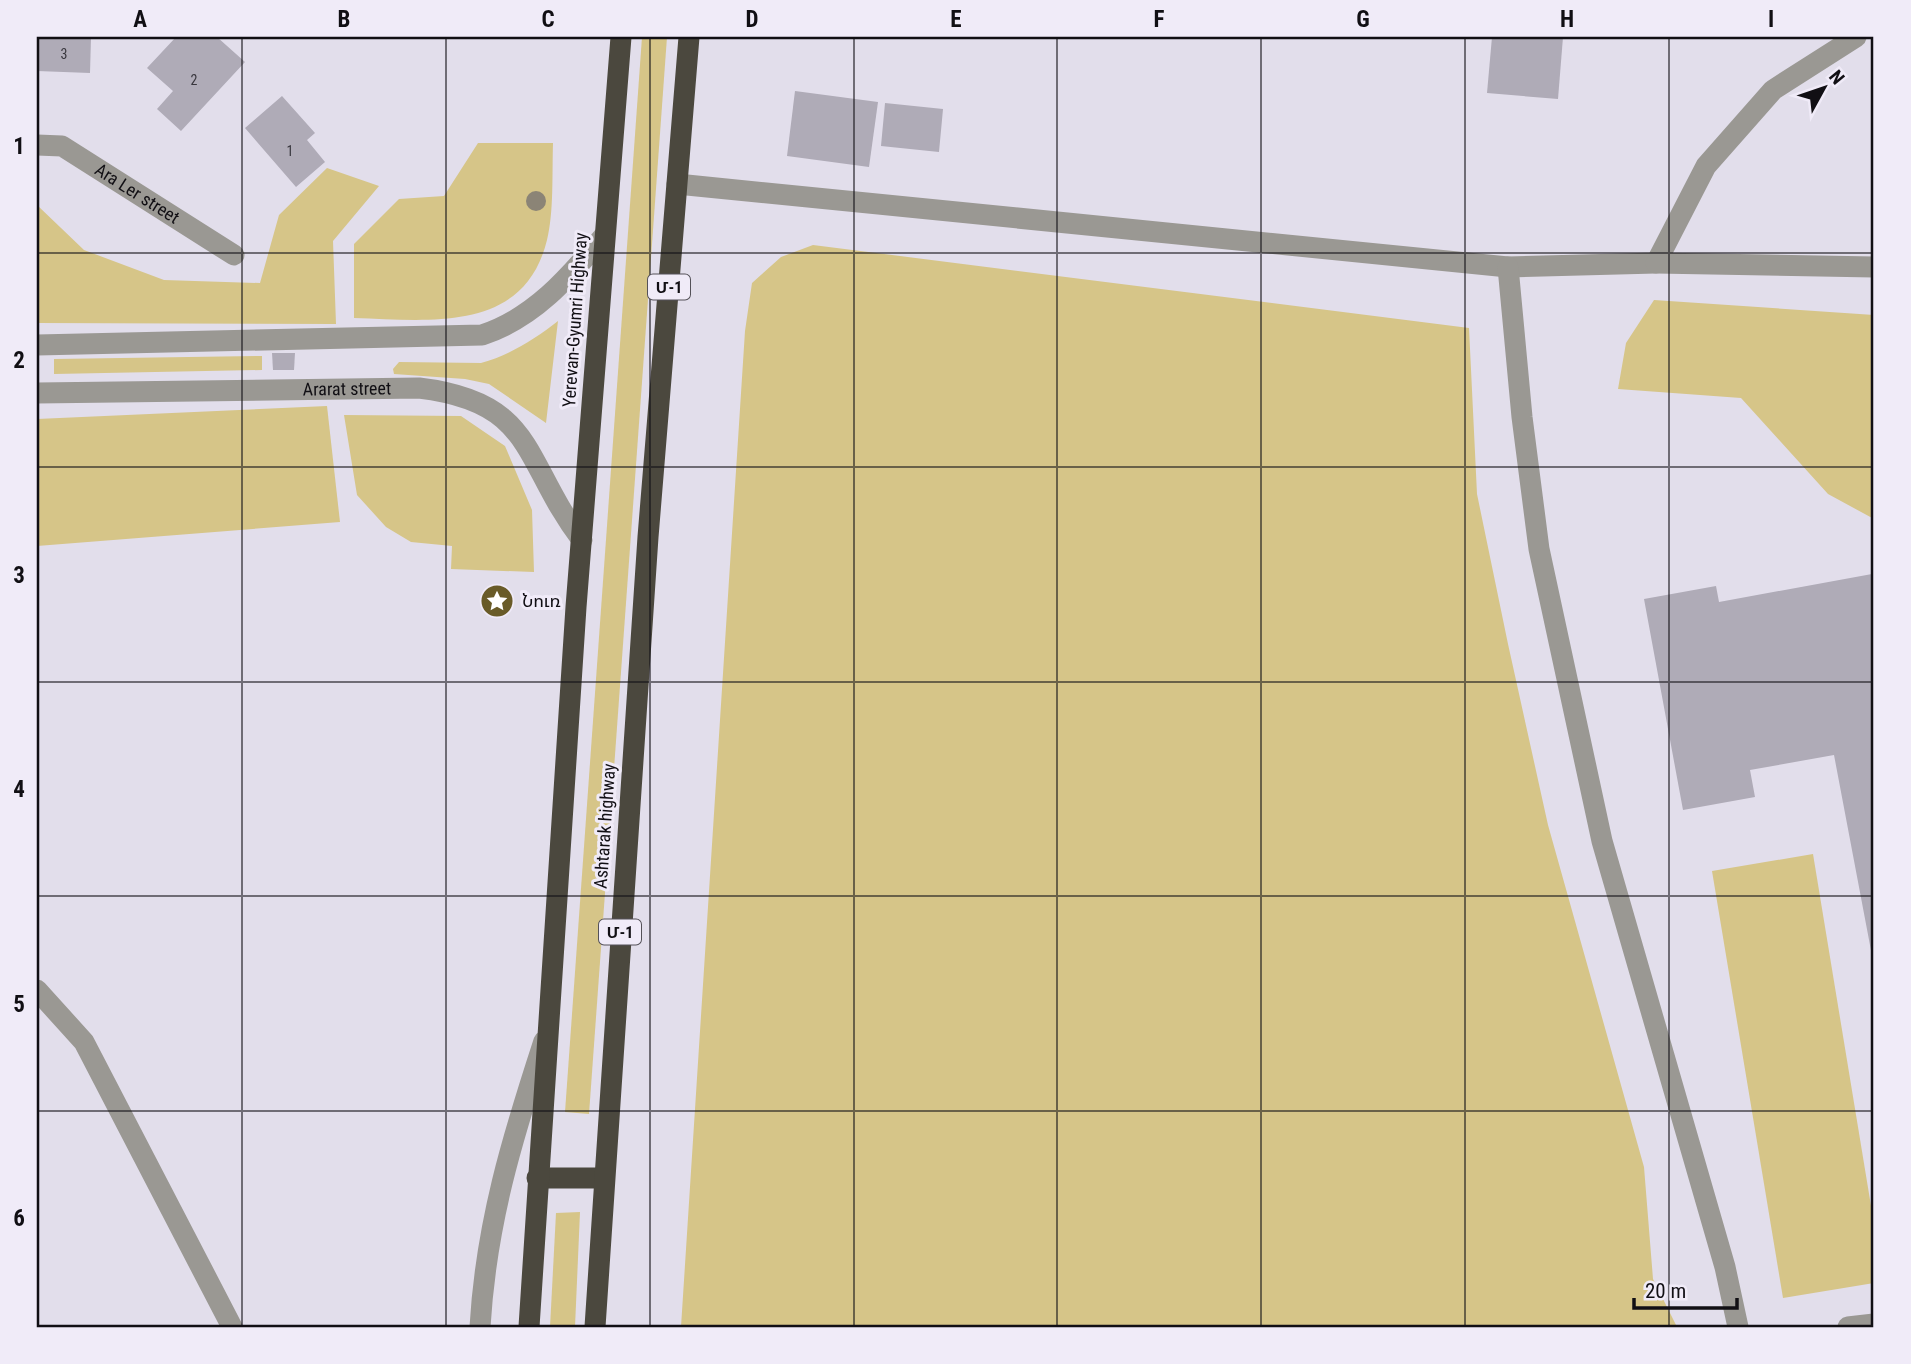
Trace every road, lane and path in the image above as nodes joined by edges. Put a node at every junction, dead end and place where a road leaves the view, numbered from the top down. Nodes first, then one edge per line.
1 (621, 37) edge
2 (689, 37) edge
3 (1856, 37) edge
4 (37, 145) edge
5 (677, 184) junction
6 (603, 237) junction
7 (234, 255) dead end
8 (1656, 263) junction
9 (1508, 267) junction
10 (1874, 267) edge
11 (37, 345) edge
12 (37, 393) edge
13 (582, 540) junction
14 (37, 990) edge
15 (550, 1022) junction
16 (537, 1178) junction
17 (603, 1178) junction
18 (1874, 1324) edge
19 (232, 1327) edge
20 (480, 1327) edge
21 (529, 1327) edge
22 (595, 1327) edge
23 (1738, 1327) edge
24 (1849, 1327) edge

1 - 6 highway, Yerevan-Gyumri Highway
2 - 5 highway, Մ-1
3 - 8 street
4 - 7 street, Ara Ler street
5 - 9 street
5 - 17 highway, Ashtarak highway / Մ-1
6 - 11 street
6 - 13 highway, Yerevan-Gyumri Highway
8 - 9 street
8 - 10 street
9 - 23 street
12 - 13 street, Ararat street
13 - 15 highway, Yerevan-Gyumri Highway
14 - 19 street
15 - 16 highway
15 - 20 street
16 - 17 highway
16 - 21 highway
17 - 22 highway, Ashtarak highway / Մ-1
18 - 24 street

